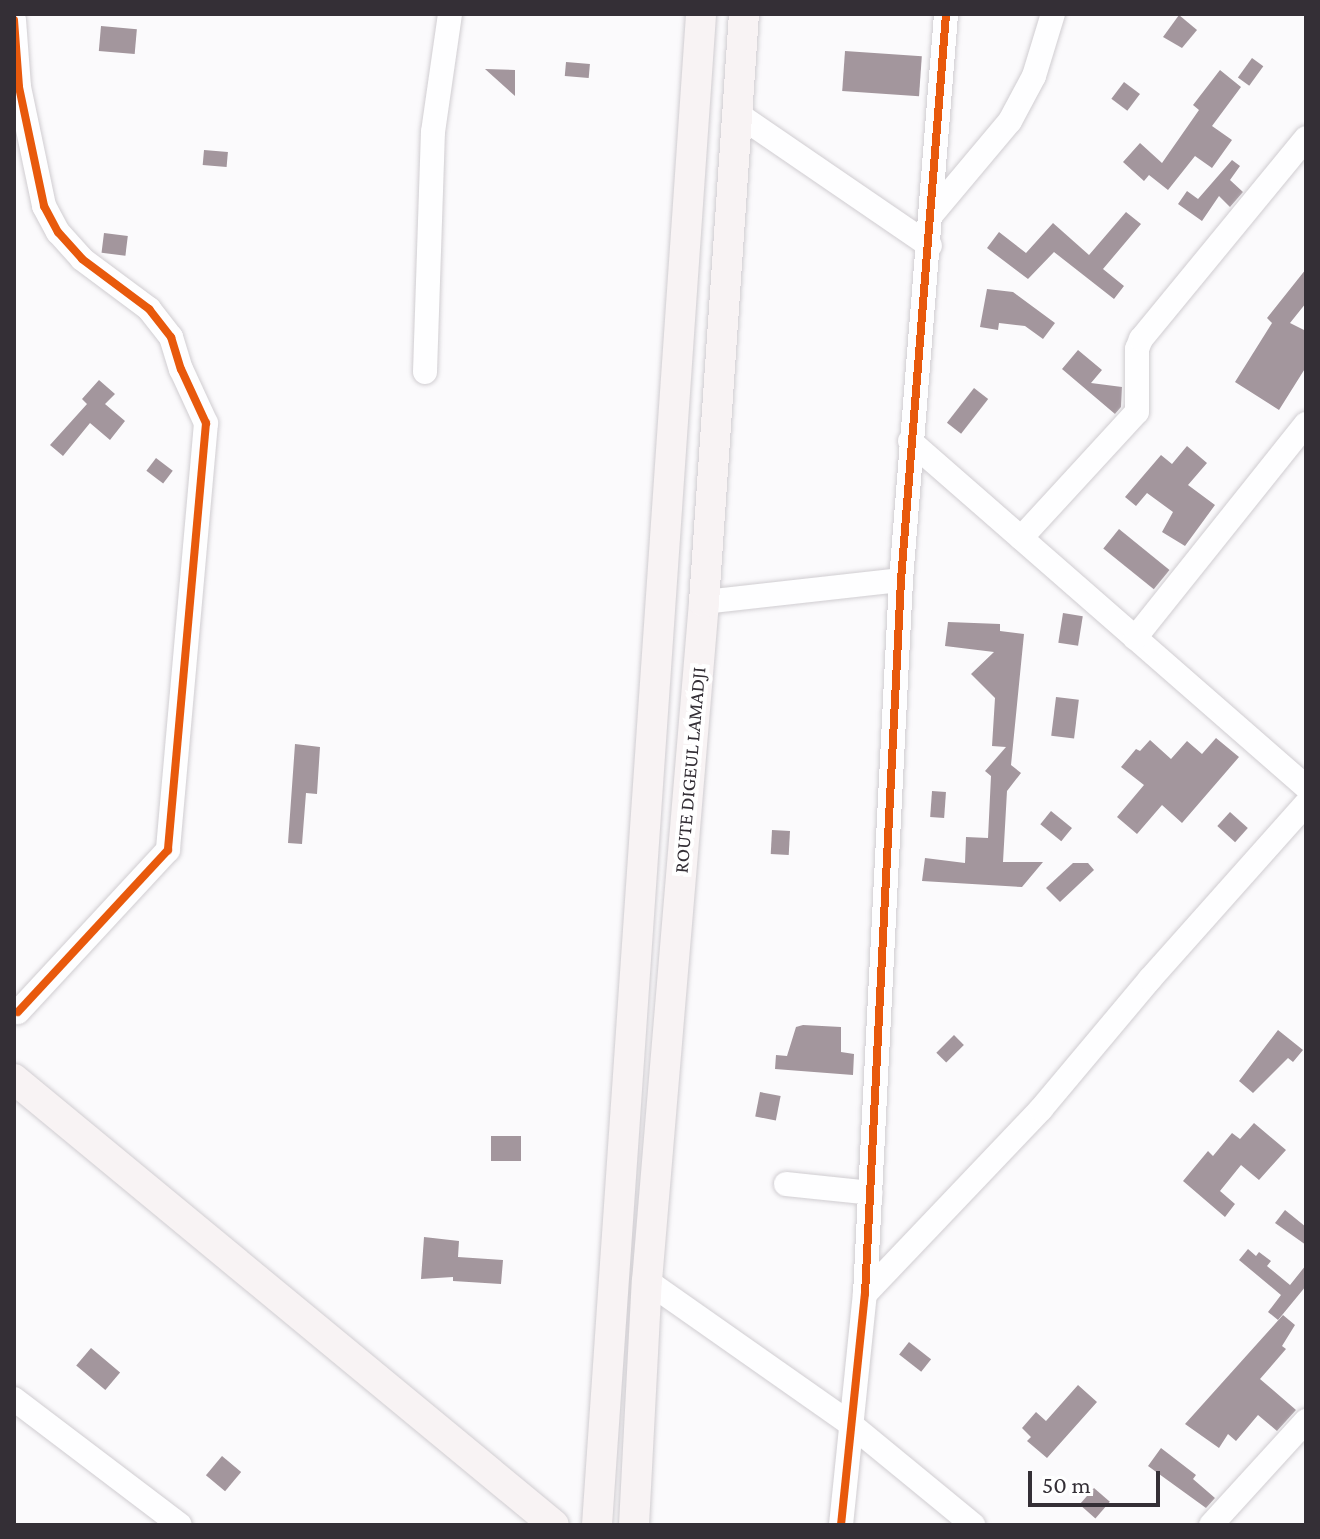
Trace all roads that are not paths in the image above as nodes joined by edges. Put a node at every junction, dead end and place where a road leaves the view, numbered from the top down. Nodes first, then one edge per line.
1 (450, 14) edge
2 (701, 14) edge
3 (744, 14) edge
4 (946, 14) edge
5 (1053, 14) edge
6 (14, 20) edge
7 (736, 113) junction
8 (1306, 138) edge
9 (932, 214) junction
10 (930, 246) junction
11 (425, 372) dead end
12 (1306, 424) edge
13 (910, 441) junction
14 (1021, 538) junction
15 (901, 580) junction
16 (704, 602) junction
17 (1135, 638) junction
18 (1306, 787) edge
19 (1306, 804) edge
20 (18, 1012) dead end
21 (14, 1079) edge
22 (786, 1184) dead end
23 (871, 1193) junction
24 (647, 1281) junction
25 (865, 1294) junction
26 (14, 1399) edge
27 (1306, 1421) edge
28 (849, 1423) junction
29 (180, 1525) edge
30 (554, 1525) edge
31 (597, 1525) edge
32 (634, 1525) edge
33 (841, 1525) edge
34 (973, 1525) edge
35 (1211, 1525) edge

1 - 11 street
2 - 31 main road, ROUTE DIGEUL LAMADJI
3 - 7 main road, ROUTE DIGEUL LAMADJI
4 - 9 street
5 - 9 street
6 - 20 street
7 - 10 street
7 - 16 main road, ROUTE DIGEUL LAMADJI
8 - 14 street
9 - 10 street
10 - 13 street
12 - 17 street
13 - 14 street
13 - 15 street
14 - 17 street
15 - 16 street
15 - 23 street
16 - 24 main road, ROUTE DIGEUL LAMADJI
17 - 18 street
19 - 25 street
21 - 30 main road
22 - 23 street
23 - 25 street
24 - 28 street
24 - 32 main road, ROUTE DIGEUL LAMADJI
25 - 28 street
26 - 29 street
27 - 35 street
28 - 33 street
28 - 34 street

